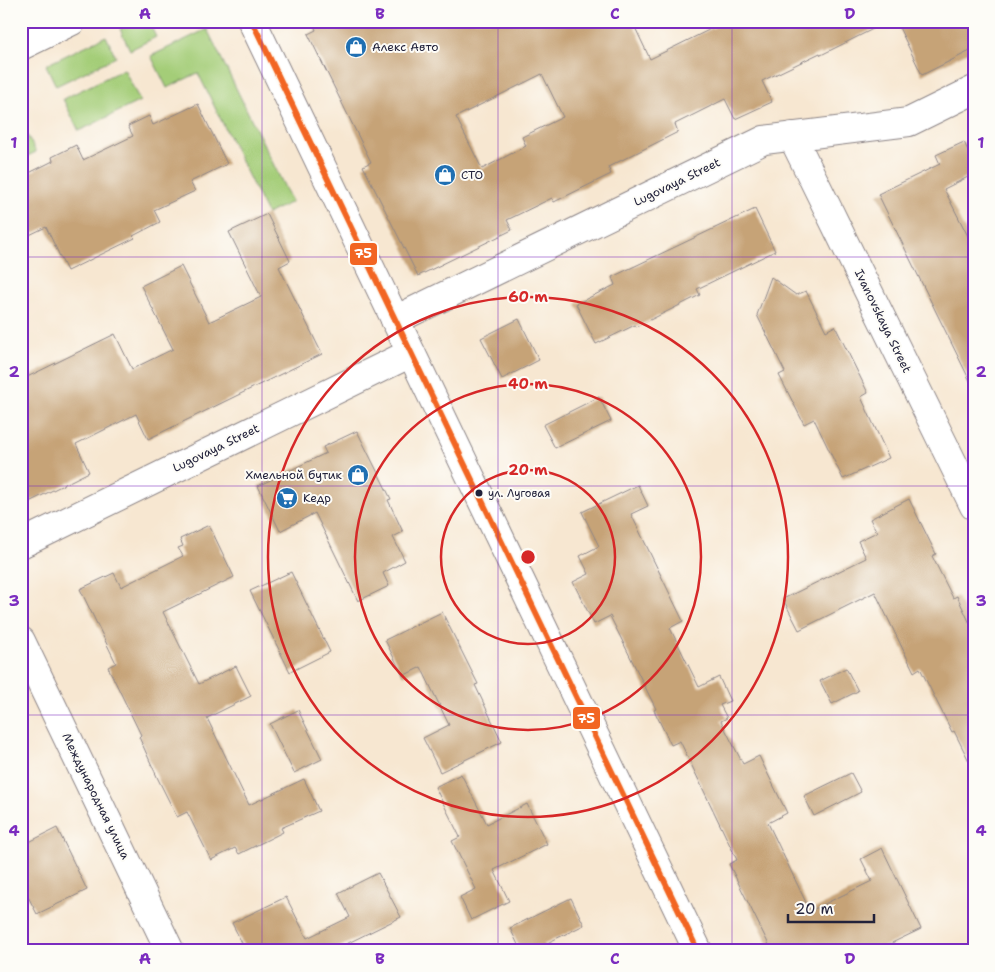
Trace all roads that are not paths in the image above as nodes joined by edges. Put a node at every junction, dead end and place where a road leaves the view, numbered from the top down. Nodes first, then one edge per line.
1 (72, 21) edge
2 (252, 21) edge
3 (21, 46) edge
4 (974, 90) edge
5 (792, 136) junction
6 (395, 320) junction
7 (411, 353) junction
8 (974, 506) edge
9 (21, 544) edge
10 (21, 641) edge
11 (170, 951) edge
12 (698, 951) edge

1 - 3 street
2 - 6 street
4 - 5 street, Lugovaya Street
5 - 6 street, Lugovaya Street
5 - 8 street, Ivanovskaya Street
6 - 7 street
7 - 9 street, Lugovaya Street
7 - 12 street
10 - 11 street, Международная улица

